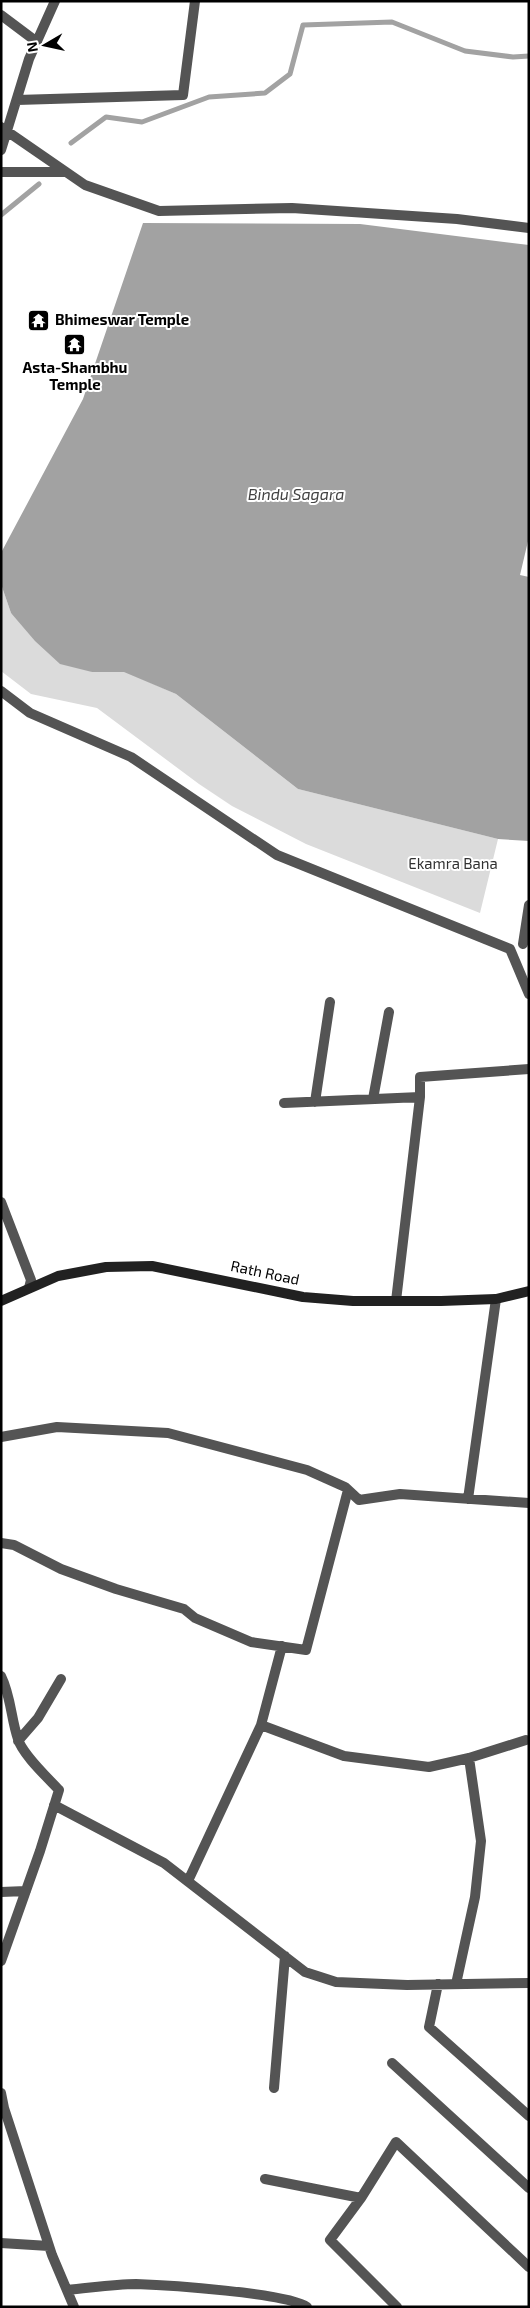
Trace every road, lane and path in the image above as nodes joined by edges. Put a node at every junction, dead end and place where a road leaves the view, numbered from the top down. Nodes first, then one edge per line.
1 (55, 1) edge
2 (195, 1) edge
3 (1, 15) edge
4 (37, 42) junction
5 (17, 100) junction
6 (5, 129) edge
7 (1, 150) edge
8 (1, 172) edge
9 (65, 172) junction
10 (529, 228) edge
11 (1, 691) edge
12 (529, 906) edge
13 (526, 943) edge
14 (510, 949) junction
15 (529, 994) edge
16 (330, 1002) dead end
17 (389, 1012) dead end
18 (529, 1069) edge
19 (420, 1097) junction
20 (373, 1099) junction
21 (314, 1102) junction
22 (284, 1103) dead end
23 (1, 1202) edge
24 (29, 1288) junction
25 (529, 1291) edge
26 (496, 1299) junction
27 (1, 1301) edge
28 (396, 1301) junction
29 (1, 1437) edge
30 (348, 1490) junction
31 (468, 1499) junction
32 (529, 1503) edge
33 (1, 1543) edge
34 (282, 1646) junction
35 (1, 1676) edge
36 (61, 1679) dead end
37 (260, 1726) junction
38 (526, 1740) dead end
39 (18, 1741) junction
40 (469, 1758) junction
41 (54, 1806) junction
42 (188, 1881) junction
43 (1, 1892) edge
44 (26, 1892) junction
45 (285, 1956) junction
46 (1, 1961) edge
47 (529, 1983) edge
48 (438, 1984) junction
49 (456, 1984) junction
50 (392, 2063) dead end
51 (274, 2088) dead end
52 (1, 2093) edge
53 (529, 2116) edge
54 (265, 2179) dead end
55 (529, 2188) edge
56 (361, 2198) junction
57 (1, 2243) edge
58 (49, 2246) junction
59 (529, 2267) edge
60 (67, 2290) junction
61 (74, 2307) edge
62 (307, 2307) edge
63 (397, 2307) edge

1 - 4 street
2 - 5 street
3 - 4 street
4 - 5 street
5 - 6 street
6 - 7 street
6 - 9 street
8 - 9 street
9 - 10 street
11 - 14 street
12 - 13 street
13 - 14 street
14 - 15 street
16 - 21 street
17 - 20 street
18 - 19 street
19 - 20 street
19 - 28 street
20 - 21 street
21 - 22 street
23 - 24 street
24 - 27 street, Rath Road
24 - 28 street, Rath Road
25 - 26 street, Rath Road
26 - 28 street, Rath Road
26 - 31 street
29 - 30 street
30 - 31 street
30 - 34 street
31 - 32 street
33 - 34 street
34 - 37 street
35 - 39 street
36 - 39 street
37 - 40 street
37 - 42 street
38 - 40 street
39 - 41 street
40 - 49 street
41 - 42 street
41 - 44 street
42 - 45 street
43 - 44 street
44 - 46 street
45 - 48 street
45 - 51 street
47 - 49 street
48 - 49 street
48 - 53 street
50 - 55 street
52 - 58 street
54 - 56 street
56 - 59 street
56 - 63 street
57 - 58 street
58 - 60 street
60 - 61 street
60 - 62 street

